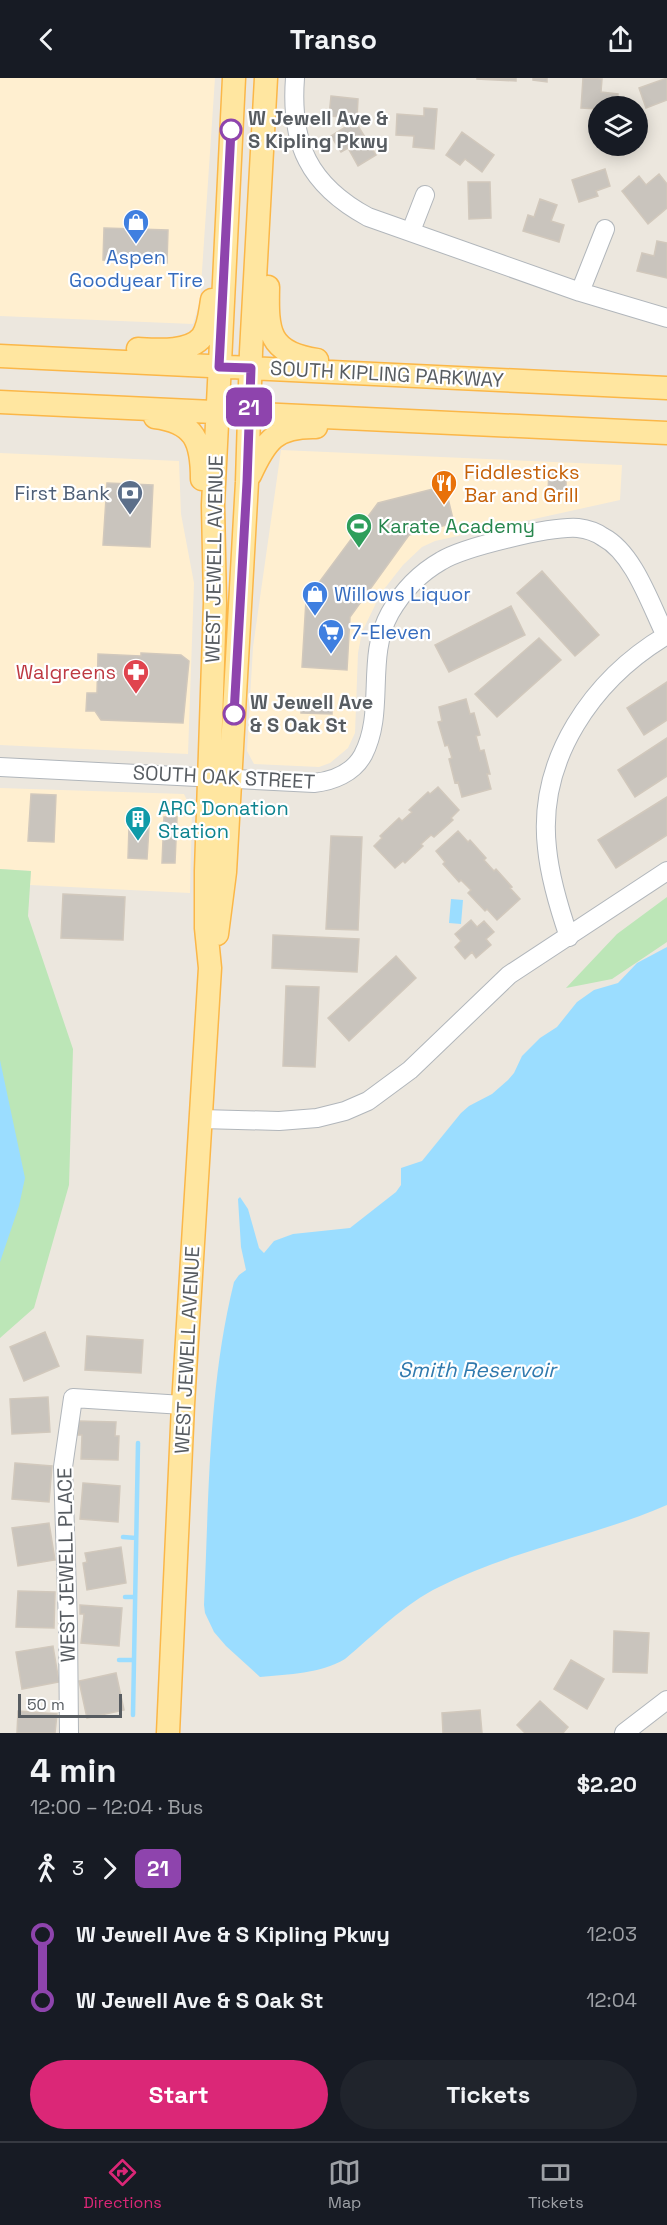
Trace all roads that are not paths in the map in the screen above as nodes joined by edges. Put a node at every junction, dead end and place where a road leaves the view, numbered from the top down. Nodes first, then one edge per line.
1 (234, 78) edge
2 (266, 78) edge
3 (295, 78) edge
4 (260, 191) junction
5 (424, 195) dead end
6 (605, 229) dead end
7 (411, 231) junction
8 (225, 237) junction
9 (580, 292) junction
10 (667, 318) edge
11 (0, 356) edge
12 (46, 358) junction
13 (219, 367) junction
14 (251, 368) junction
15 (434, 376) junction
16 (667, 388) edge
17 (0, 402) edge
18 (46, 405) junction
19 (217, 412) junction
20 (249, 413) junction
21 (441, 422) junction
22 (667, 434) edge
23 (247, 482) junction
24 (214, 581) junction
25 (666, 635) edge
26 (0, 767) edge
27 (219, 777) junction
28 (667, 871) edge
29 (569, 937) junction
30 (201, 1119) junction
31 (183, 1405) junction
32 (667, 1700) edge
33 (69, 1733) edge
34 (168, 1733) edge
35 (624, 1733) edge

1 - 8 main road, WEST JEWELL AVENUE
2 - 4 main road, WEST JEWELL AVENUE
3 - 7 street
4 - 14 main road, WEST JEWELL AVENUE
4 - 15 main road
5 - 7 street
6 - 9 street
7 - 9 street
8 - 12 main road
8 - 13 main road, WEST JEWELL AVENUE
9 - 10 street
11 - 12 main road, SOUTH KIPLING PARKWAY
12 - 13 main road, SOUTH KIPLING PARKWAY
13 - 14 main road, SOUTH KIPLING PARKWAY
13 - 19 main road, WEST JEWELL AVENUE
14 - 15 main road, SOUTH KIPLING PARKWAY
14 - 20 main road, WEST JEWELL AVENUE
15 - 16 main road, SOUTH KIPLING PARKWAY
17 - 18 main road
18 - 19 main road
18 - 24 main road
19 - 20 main road
19 - 24 main road, WEST JEWELL AVENUE
20 - 21 main road
20 - 23 main road, WEST JEWELL AVENUE
21 - 22 main road
21 - 23 main road
23 - 27 main road, WEST JEWELL AVENUE
24 - 27 main road, WEST JEWELL AVENUE
25 - 27 street, SOUTH OAK STREET
25 - 29 street
26 - 27 street, SOUTH OAK STREET
27 - 30 main road, WEST JEWELL AVENUE
28 - 29 street
29 - 30 street
30 - 31 main road, WEST JEWELL AVENUE
31 - 33 street, WEST JEWELL PLACE
31 - 34 main road, WEST JEWELL AVENUE
32 - 35 street

